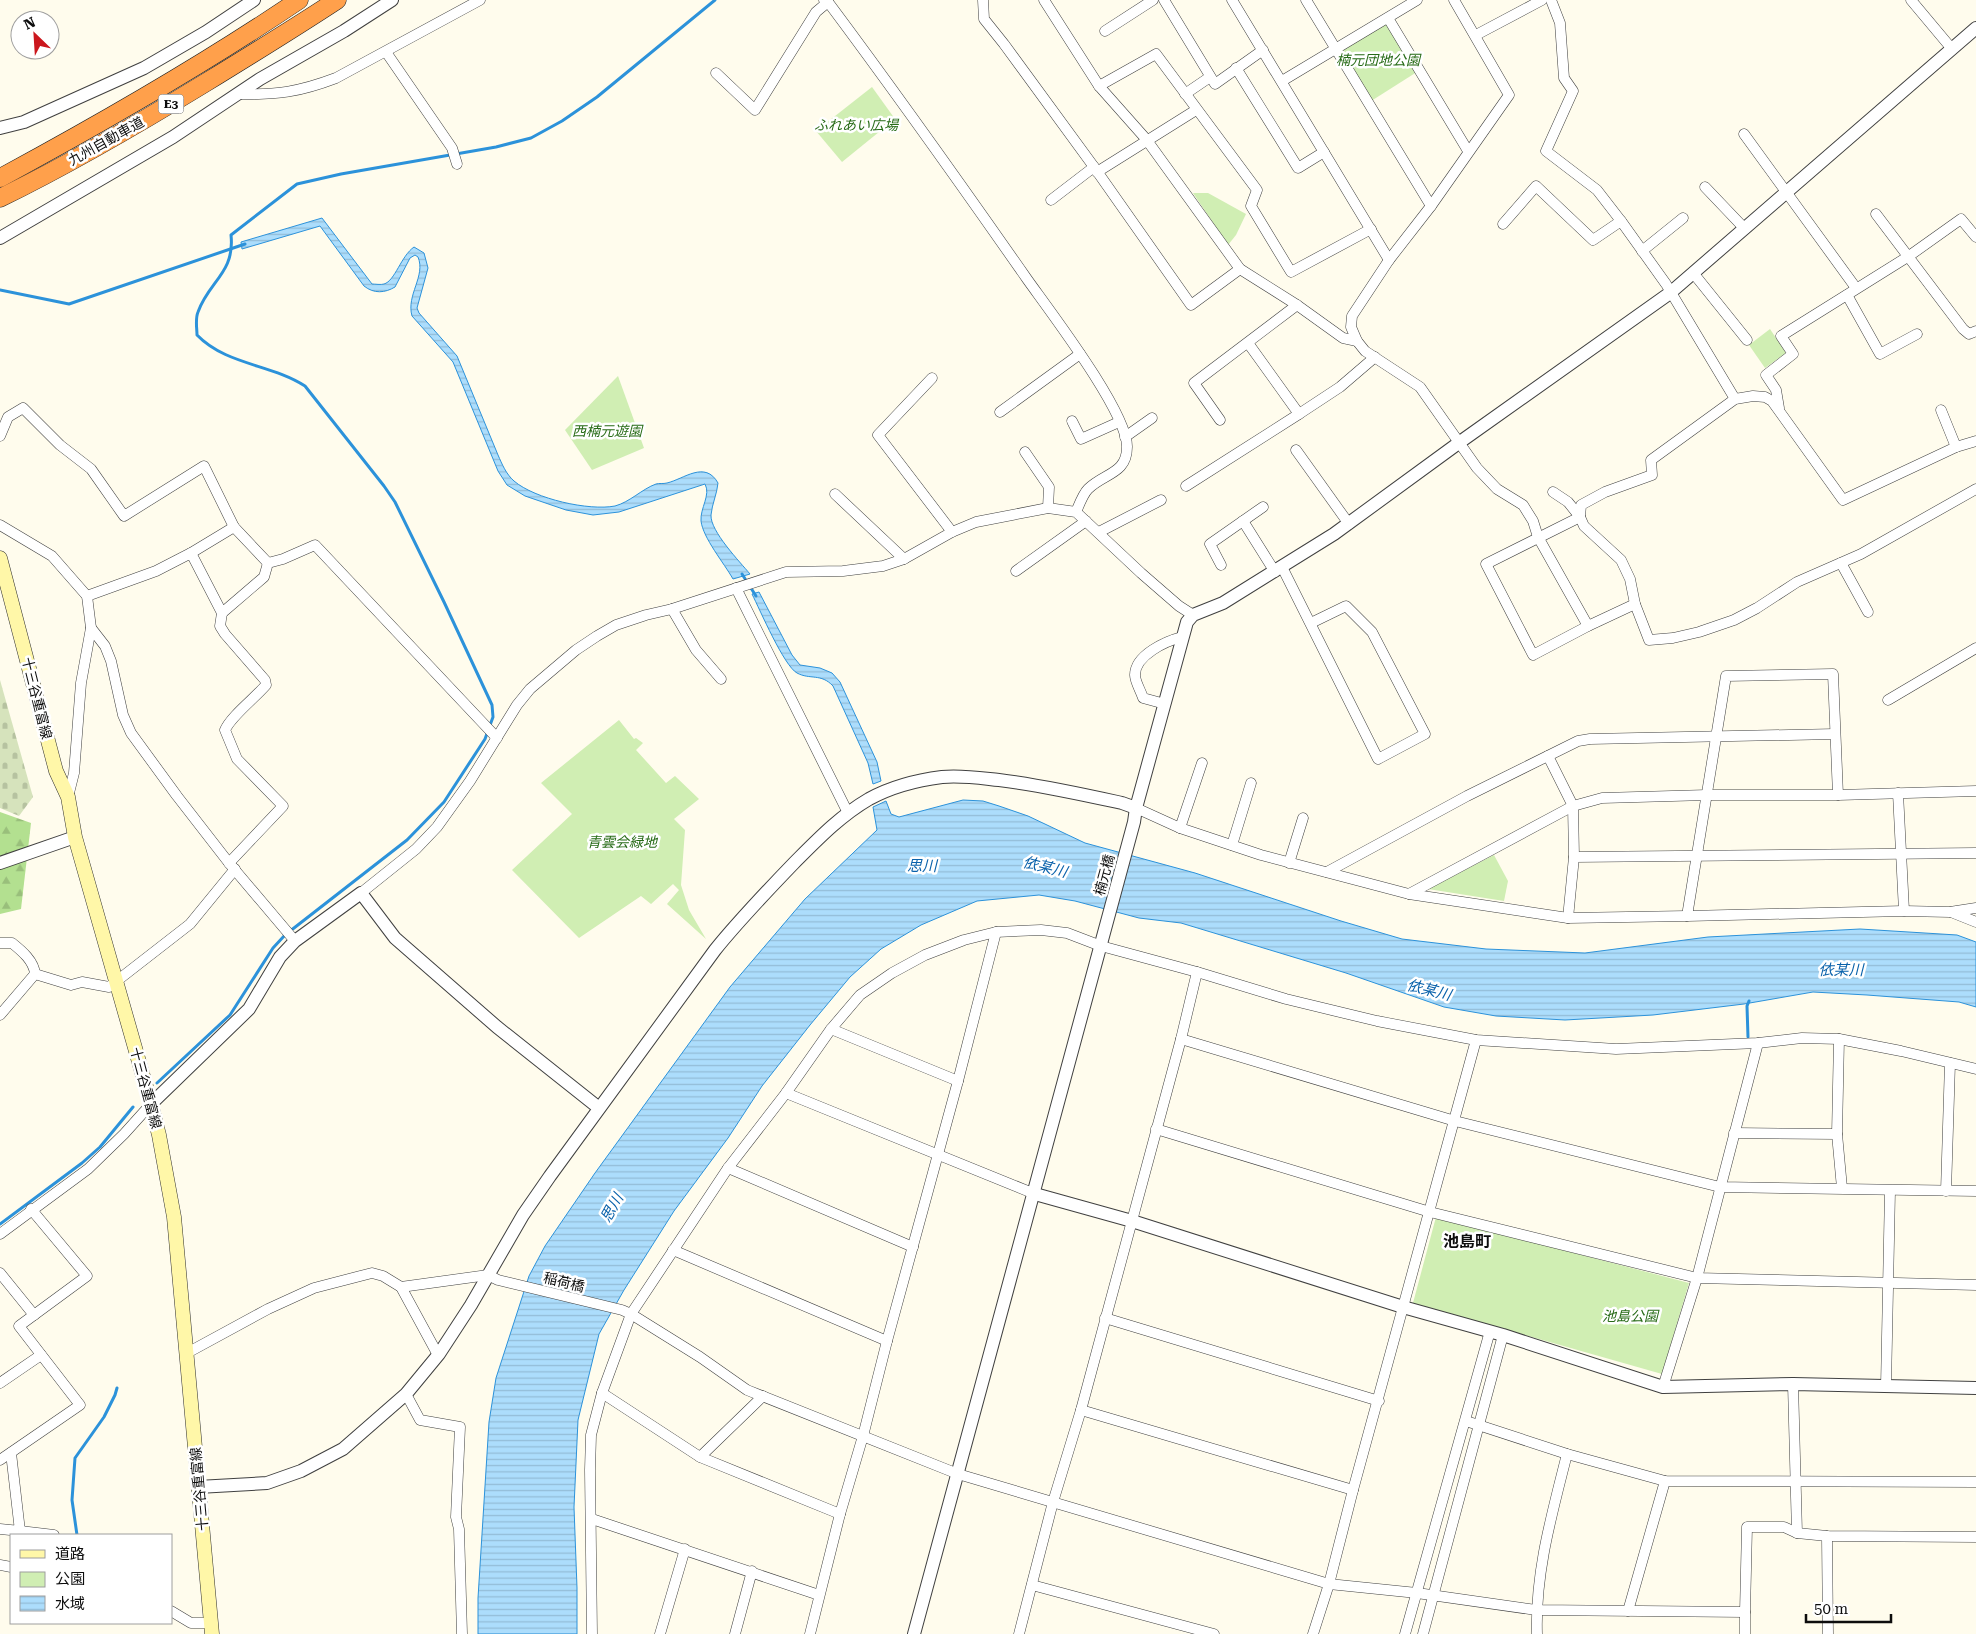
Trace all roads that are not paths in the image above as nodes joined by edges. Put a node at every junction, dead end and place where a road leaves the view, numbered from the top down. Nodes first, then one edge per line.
1 (254, 0) edge
2 (298, 0) edge
3 (337, 0) edge
4 (341, 0) edge
5 (392, 0) edge
6 (480, 0) edge
7 (983, 0) edge
8 (1044, 0) edge
9 (1153, 0) edge
10 (1164, 0) edge
11 (1232, 0) edge
12 (1306, 0) edge
13 (1417, 0) edge
14 (1454, 0) edge
15 (1542, 0) edge
16 (1551, 0) edge
17 (1911, 0) edge
18 (826, 1) edge
19 (1388, 18) junction
20 (1976, 28) edge
21 (292, 30) junction
22 (1105, 30) dead end
23 (1476, 35) junction
24 (1334, 49) junction
25 (1952, 49) junction
26 (1263, 50) junction
27 (386, 52) junction
28 (1236, 68) junction
29 (716, 73) dead end
30 (1210, 77) junction
31 (1282, 81) junction
32 (1099, 86) junction
33 (238, 94) junction
34 (1185, 94) junction
35 (1196, 110) junction
36 (0, 128) edge
37 (1744, 134) dead end
38 (1146, 140) junction
39 (1468, 151) junction
40 (1324, 152) junction
41 (456, 162) dead end
42 (1096, 169) junction
43 (0, 178) edge
44 (1705, 187) dead end
45 (1787, 192) junction
46 (0, 198) edge
47 (1051, 200) dead end
48 (1431, 206) junction
49 (1876, 214) dead end
50 (1683, 218) dead end
51 (1621, 222) junction
52 (1503, 224) dead end
53 (1370, 229) junction
54 (1745, 229) junction
55 (1976, 237) edge
56 (0, 238) edge
57 (1642, 251) junction
58 (1909, 256) junction
59 (1389, 260) junction
60 (1240, 269) junction
61 (1694, 274) junction
62 (1856, 288) junction
63 (1670, 294) junction
64 (1847, 295) junction
65 (1296, 305) junction
66 (1976, 331) edge
67 (1917, 334) dead end
68 (1748, 340) dead end
69 (1357, 341) junction
70 (1248, 343) junction
71 (1080, 354) junction
72 (1375, 357) junction
73 (932, 378) dead end
74 (1735, 399) junction
75 (1941, 410) dead end
76 (1000, 412) dead end
77 (1780, 412) junction
78 (1299, 414) junction
79 (1152, 418) dead end
80 (1220, 420) dead end
81 (1072, 421) dead end
82 (1119, 422) junction
83 (0, 436) edge
84 (1125, 437) junction
85 (1976, 441) edge
86 (1460, 442) junction
87 (1956, 447) junction
88 (1296, 450) dead end
89 (1025, 452) dead end
90 (1186, 486) dead end
91 (1976, 489) edge
92 (1553, 492) dead end
93 (835, 494) dead end
94 (1161, 500) dead end
95 (1262, 507) dead end
96 (1048, 508) junction
97 (1076, 512) junction
98 (1580, 516) junction
99 (1086, 521) junction
100 (1243, 521) junction
101 (1349, 524) junction
102 (0, 525) edge
103 (234, 527) junction
104 (952, 532) junction
105 (1099, 532) junction
106 (1538, 537) junction
107 (191, 553) junction
108 (0, 558) edge
109 (904, 559) junction
110 (268, 563) junction
111 (1841, 563) junction
112 (1221, 565) dead end
113 (1278, 569) junction
114 (1016, 571) dead end
115 (736, 588) junction
116 (87, 596) junction
117 (1635, 604) junction
118 (672, 609) junction
119 (1868, 612) dead end
120 (222, 613) junction
121 (1193, 615) junction
122 (1311, 623) junction
123 (1588, 626) junction
124 (91, 628) junction
125 (1182, 637) junction
126 (1976, 648) edge
127 (721, 679) dead end
128 (1888, 700) dead end
129 (1166, 704) junction
130 (1835, 734) junction
131 (496, 736) junction
132 (1717, 736) junction
133 (1548, 756) junction
134 (1202, 763) dead end
135 (1251, 783) dead end
136 (1976, 791) edge
137 (1898, 793) junction
138 (1707, 794) junction
139 (1838, 795) junction
140 (68, 797) junction
141 (1572, 806) junction
142 (1136, 808) junction
143 (848, 813) junction
144 (1303, 818) dead end
145 (1180, 828) junction
146 (75, 837) junction
147 (1232, 845) junction
148 (1976, 853) edge
149 (1902, 854) junction
150 (1574, 857) junction
151 (1697, 857) junction
152 (0, 862) edge
153 (1289, 862) junction
154 (232, 866) junction
155 (1327, 872) junction
156 (361, 893) junction
157 (1409, 894) junction
158 (1976, 908) edge
159 (1904, 911) junction
160 (1950, 912) junction
161 (1687, 916) junction
162 (1568, 918) junction
163 (1976, 922) edge
164 (996, 932) junction
165 (295, 941) junction
166 (1102, 941) junction
167 (0, 944) edge
168 (1197, 972) junction
169 (35, 974) junction
170 (117, 981) junction
171 (0, 1015) edge
172 (831, 1029) junction
173 (1181, 1039) junction
174 (1839, 1039) junction
175 (1476, 1040) junction
176 (1758, 1043) junction
177 (1950, 1063) junction
178 (1976, 1069) edge
179 (958, 1080) junction
180 (786, 1093) junction
181 (151, 1104) junction
182 (600, 1108) junction
183 (1455, 1121) junction
184 (1156, 1129) junction
185 (1734, 1133) junction
186 (1837, 1134) junction
187 (938, 1156) junction
188 (728, 1168) junction
189 (1720, 1187) junction
190 (1842, 1188) junction
191 (1890, 1190) junction
192 (1946, 1190) junction
193 (1976, 1191) edge
194 (1035, 1194) junction
195 (31, 1209) junction
196 (1430, 1212) junction
197 (1132, 1221) junction
198 (0, 1234) edge
199 (913, 1247) junction
200 (673, 1250) junction
201 (0, 1273) edge
202 (493, 1278) junction
203 (1697, 1278) junction
204 (1889, 1284) junction
205 (1976, 1285) edge
206 (401, 1287) junction
207 (1404, 1307) junction
208 (627, 1312) junction
209 (34, 1315) junction
210 (1106, 1318) junction
211 (1490, 1331) junction
212 (1503, 1335) junction
213 (887, 1341) junction
214 (186, 1353) junction
215 (41, 1355) junction
216 (438, 1355) junction
217 (0, 1384) edge
218 (1793, 1384) junction
219 (1886, 1386) junction
220 (1663, 1387) junction
221 (1976, 1388) edge
222 (602, 1393) junction
223 (406, 1394) junction
224 (763, 1396) junction
225 (1379, 1401) junction
226 (1081, 1410) junction
227 (1466, 1421) junction
228 (1478, 1425) junction
229 (863, 1436) junction
230 (11, 1453) junction
231 (1567, 1454) junction
232 (700, 1457) junction
233 (0, 1460) edge
234 (958, 1474) junction
235 (1665, 1481) junction
236 (1796, 1482) junction
237 (1976, 1482) edge
238 (198, 1487) junction
239 (1353, 1490) junction
240 (1053, 1502) junction
241 (840, 1514) junction
242 (592, 1519) junction
243 (0, 1528) edge
244 (20, 1531) junction
245 (1797, 1533) junction
246 (46, 1534) edge
247 (1827, 1536) junction
248 (1976, 1537) edge
249 (685, 1550) junction
250 (752, 1571) junction
251 (1329, 1584) junction
252 (1032, 1585) junction
253 (1417, 1593) junction
254 (819, 1595) junction
255 (1433, 1596) junction
256 (1536, 1610) junction
257 (1628, 1611) junction
258 (172, 1612) edge
259 (1745, 1612) junction
260 (211, 1629) edge
261 (462, 1634) edge
262 (592, 1634) edge
263 (660, 1634) edge
264 (735, 1634) edge
265 (810, 1634) edge
266 (914, 1634) edge
267 (1019, 1634) edge
268 (1214, 1634) edge
269 (1313, 1634) edge
270 (1406, 1634) edge
271 (1423, 1634) edge
272 (1537, 1634) edge
273 (1745, 1634) edge
274 (1828, 1634) edge

1 - 36 street
2 - 43 highway, 九州自動車道 / E3
3 - 21 highway, 九州自動車道 / E3
4 - 21 highway
5 - 33 street
6 - 27 street
7 - 42 street
8 - 32 street
9 - 22 street
10 - 30 street
11 - 26 street
12 - 24 street
13 - 19 street
14 - 23 street
15 - 23 street
16 - 51 street
17 - 25 street
18 - 29 street
18 - 71 street
19 - 24 street
19 - 39 street
20 - 25 street
21 - 46 highway, 九州自動車道 / E3
23 - 39 street
24 - 31 street
24 - 48 street
25 - 45 street
26 - 28 street
26 - 31 street
27 - 33 street
27 - 41 street
28 - 30 street
28 - 40 street
30 - 34 street
31 - 40 street
32 - 34 street
32 - 38 street
33 - 56 street
34 - 35 street
35 - 38 street
35 - 53 street
37 - 45 street
38 - 42 street
38 - 60 street
39 - 48 street
40 - 53 street
42 - 47 street
42 - 60 street
44 - 54 street
45 - 54 street
45 - 62 street
48 - 59 street
49 - 58 street
50 - 57 street
51 - 52 street
51 - 57 street
53 - 59 street
54 - 61 street
55 - 58 street
57 - 63 street
58 - 62 street
58 - 66 street
59 - 69 street
60 - 65 street
61 - 63 street
61 - 68 street
62 - 64 street
63 - 74 street
63 - 86 street
64 - 67 street
64 - 77 street
65 - 69 street
65 - 70 street
69 - 72 street
70 - 78 street
70 - 80 street
71 - 76 street
71 - 82 street
72 - 78 street
72 - 86 street
73 - 104 street
74 - 77 street
74 - 98 street
75 - 87 street
77 - 87 street
78 - 90 street
79 - 84 street
81 - 82 street
82 - 84 street
83 - 103 street
84 - 97 street
85 - 87 street
86 - 101 street
86 - 106 street
88 - 101 street
89 - 96 street
91 - 111 street
92 - 98 street
93 - 109 street
94 - 105 street
95 - 100 street
96 - 97 street
96 - 104 street
97 - 99 street
98 - 106 street
98 - 117 street
99 - 105 street
99 - 114 street
100 - 112 street
100 - 113 street
101 - 113 street
102 - 116 street
103 - 107 street
103 - 110 street
104 - 109 street
105 - 121 street
106 - 123 street
106 - 123 street
107 - 116 street
107 - 120 street
108 - 140 main road, 十三谷重富線
109 - 115 street
110 - 120 street
110 - 131 street
111 - 117 street
111 - 119 street
113 - 121 street
113 - 122 street
115 - 118 street
115 - 143 street
116 - 124 street
117 - 123 street
118 - 127 street
118 - 131 street
120 - 154 street
121 - 125 street, 楠元橋
122 - 122 street
124 - 140 street
124 - 154 street
125 - 129 street, 楠元橋
125 - 129 street
126 - 128 street
129 - 142 street, 楠元橋
130 - 132 street
130 - 132 street
130 - 139 street
131 - 156 street
132 - 133 street
132 - 138 street
133 - 141 street
133 - 155 street
134 - 145 street
135 - 147 street
136 - 137 street
137 - 139 street
137 - 149 street
138 - 139 street
138 - 141 street
138 - 151 street
140 - 146 main road, 十三谷重富線
141 - 150 street
141 - 157 street
142 - 143 street
142 - 145 street
142 - 166 street, 楠元橋
143 - 182 street
144 - 153 street
145 - 147 street
146 - 152 street
146 - 170 main road, 十三谷重富線
147 - 153 street
148 - 149 street
149 - 151 street
149 - 159 street
150 - 151 street
150 - 162 street
151 - 161 street
153 - 155 street
154 - 165 street
154 - 170 street
155 - 157 street
156 - 165 street
156 - 182 street
157 - 162 street
158 - 160 street
159 - 160 street
159 - 161 street
160 - 163 street
161 - 162 street
164 - 166 street
164 - 172 street
164 - 179 street
165 - 181 street
166 - 168 street
166 - 194 street, 楠元橋
167 - 169 street
168 - 173 street
168 - 175 street
169 - 170 street
169 - 171 street
170 - 181 main road, 十三谷重富線
172 - 179 street
172 - 180 street
173 - 183 street
173 - 184 street
174 - 176 street
174 - 177 street
174 - 186 street
175 - 176 street
175 - 183 street
176 - 185 street
177 - 178 street
177 - 192 street
179 - 187 street
180 - 187 street
180 - 188 street
181 - 195 street
181 - 214 main road, 十三谷重富線
182 - 202 street
183 - 189 street
183 - 196 street
184 - 196 street
184 - 197 street
185 - 186 street
185 - 189 street
186 - 190 street
187 - 194 street
187 - 199 street
188 - 199 street
188 - 200 street
189 - 190 street
189 - 203 street
190 - 191 street
191 - 192 street
191 - 204 street
192 - 193 street
194 - 197 street
194 - 234 street, 楠元橋
195 - 198 street
195 - 209 street
196 - 203 street
196 - 207 street
197 - 207 street
197 - 210 street
199 - 213 street
200 - 208 street
200 - 213 street
201 - 209 street
202 - 206 street
202 - 208 street, 稲荷橋
202 - 216 street
203 - 204 street
203 - 220 street
204 - 205 street
204 - 219 street
206 - 214 street
206 - 216 street
207 - 211 street
207 - 225 street
208 - 222 street
208 - 224 street, 稲荷橋
209 - 215 street
210 - 225 street
210 - 226 street
211 - 212 street
211 - 227 street
212 - 220 street
212 - 228 street
213 - 229 street
214 - 238 main road, 十三谷重富線
215 - 217 street
215 - 230 street
216 - 223 street
218 - 219 street
218 - 220 street
218 - 236 street
219 - 221 street
222 - 232 street
222 - 242 street
223 - 238 street
223 - 261 street
224 - 229 street, 稲荷橋
224 - 232 street
225 - 239 street
226 - 239 street
226 - 240 street
227 - 228 street
227 - 253 street
228 - 231 street
228 - 255 street
229 - 234 street, 稲荷橋
229 - 241 street
230 - 233 street
230 - 244 street
231 - 235 street
231 - 256 street
232 - 241 street
234 - 240 street, 稲荷橋
234 - 266 street, 楠元橋
235 - 236 street
235 - 257 street
236 - 237 street
236 - 245 street
238 - 260 main road, 十三谷重富線
239 - 251 street
240 - 251 street, 稲荷橋
240 - 252 street
241 - 254 street
242 - 249 street
242 - 262 street
243 - 244 street
244 - 246 street
245 - 247 street
245 - 259 street
247 - 248 street
247 - 274 street
249 - 250 street
249 - 263 street
250 - 254 street
250 - 264 street
251 - 253 street, 稲荷橋
251 - 269 street
252 - 267 street
252 - 268 street
253 - 255 street, 稲荷橋
253 - 270 street
254 - 265 street
255 - 256 street, 稲荷橋
255 - 271 street
256 - 257 street, 稲荷橋
256 - 272 street
257 - 259 street, 稲荷橋
258 - 260 street
259 - 273 street

